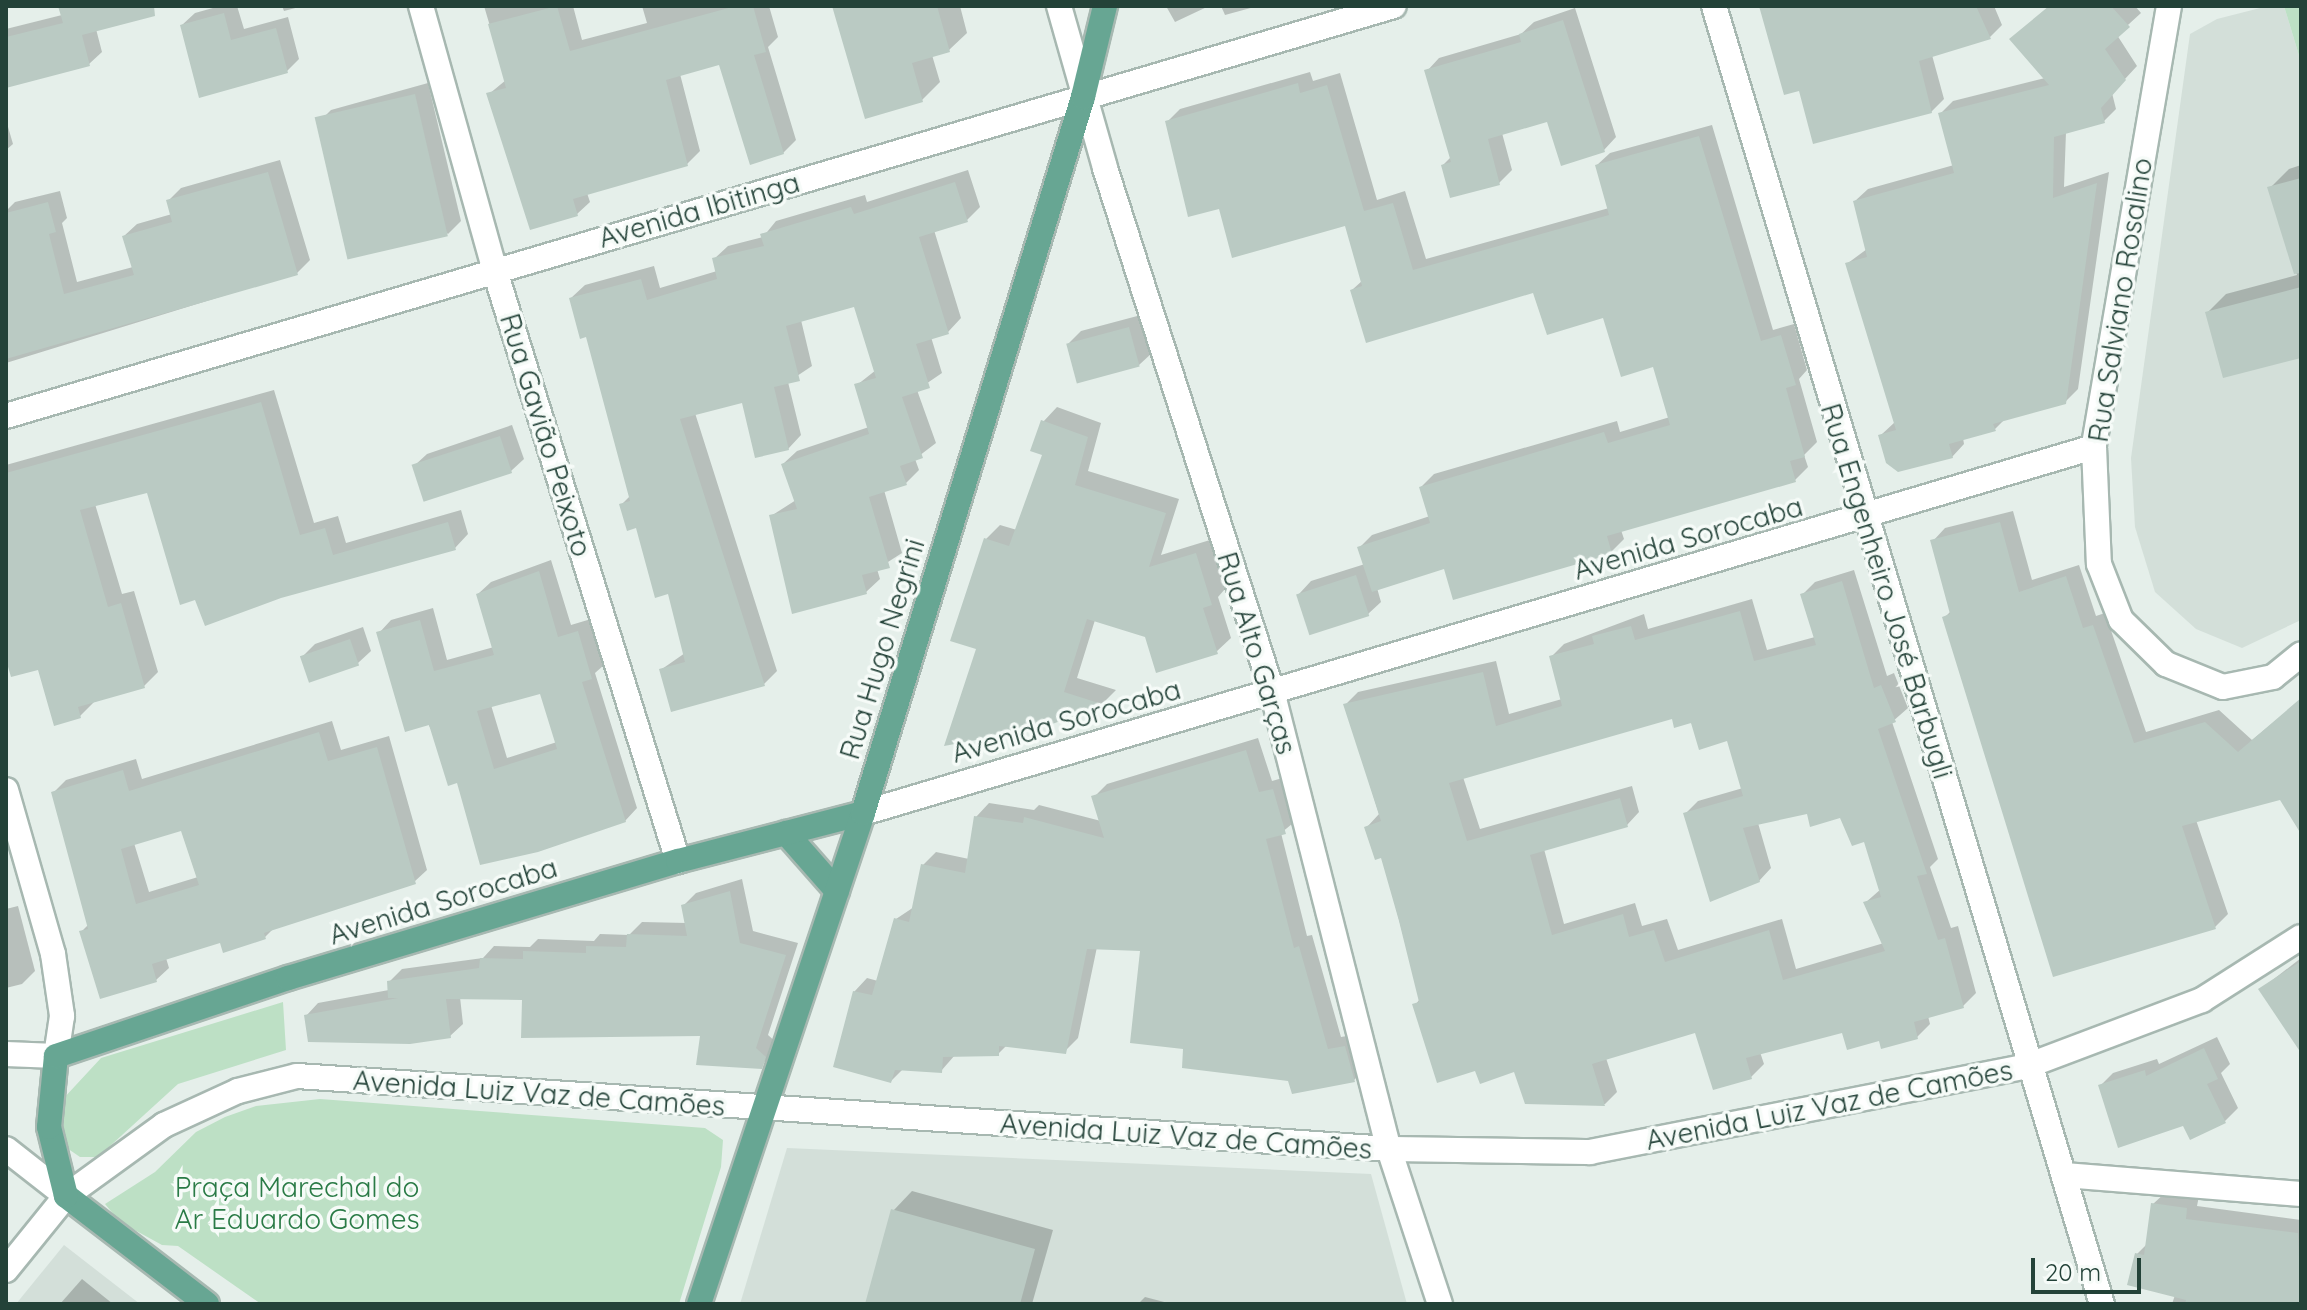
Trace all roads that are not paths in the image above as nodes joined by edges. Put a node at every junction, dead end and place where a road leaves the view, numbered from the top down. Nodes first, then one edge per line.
1 (421, 6) edge
2 (1059, 6) edge
3 (1105, 6) edge
4 (1394, 6) edge
5 (1714, 6) edge
6 (2169, 6) edge
7 (1083, 97) junction
8 (495, 271) junction
9 (6, 416) edge
10 (2094, 447) junction
11 (1864, 517) junction
12 (2301, 654) edge
13 (1272, 691) junction
14 (6, 790) edge
15 (863, 813) junction
16 (786, 833) junction
17 (678, 861) junction
18 (837, 891) junction
19 (2301, 937) edge
20 (6, 1054) edge
21 (56, 1056) junction
22 (2027, 1066) junction
23 (762, 1110) junction
24 (6, 1149) edge
25 (1389, 1149) junction
26 (2064, 1175) junction
27 (2301, 1194) edge
28 (66, 1196) junction
29 (6, 1270) edge
30 (207, 1304) edge
31 (699, 1304) edge
32 (1440, 1304) edge
33 (2102, 1304) edge

1 - 8 street, Rua Gavião Peixoto
2 - 7 street, Rua Alto Garças
3 - 7 main road, Rua Hugo Negrini
4 - 7 street, Avenida Ibitinga
5 - 11 street, Rua Engenheiro José Barbugli
6 - 10 street, Rua Salviano Rosalino
7 - 8 street, Avenida Ibitinga
7 - 13 street, Rua Alto Garças
7 - 15 main road, Rua Hugo Negrini
8 - 9 street, Avenida Ibitinga
8 - 17 street, Rua Gavião Peixoto
10 - 11 street, Avenida Sorocaba
10 - 12 street, Rua Salviano Rosalino
11 - 13 street, Avenida Sorocaba
11 - 22 street, Rua Engenheiro José Barbugli
13 - 15 street, Avenida Sorocaba
13 - 25 street, Rua Alto Garças
14 - 21 street
15 - 16 main road, Avenida Sorocaba
15 - 18 main road, Rua Hugo Negrini
16 - 17 main road, Avenida Sorocaba
16 - 18 main road
17 - 21 main road, Avenida Sorocaba
18 - 23 main road, Rua Hugo Negrini
19 - 22 street, Avenida Luiz Vaz de Camões
20 - 21 street
21 - 28 main road
22 - 25 street, Avenida Luiz Vaz de Camões
22 - 26 street, Rua Engenheiro José Barbugli
23 - 25 street, Avenida Luiz Vaz de Camões
23 - 28 street, Avenida Luiz Vaz de Camões
23 - 31 main road, Rua Hugo Negrini
24 - 28 street
25 - 32 street, Rua Alto Garças
26 - 27 street
26 - 33 street, Rua Engenheiro José Barbugli
28 - 29 street, Avenida Luiz Vaz de Camões
28 - 30 main road

